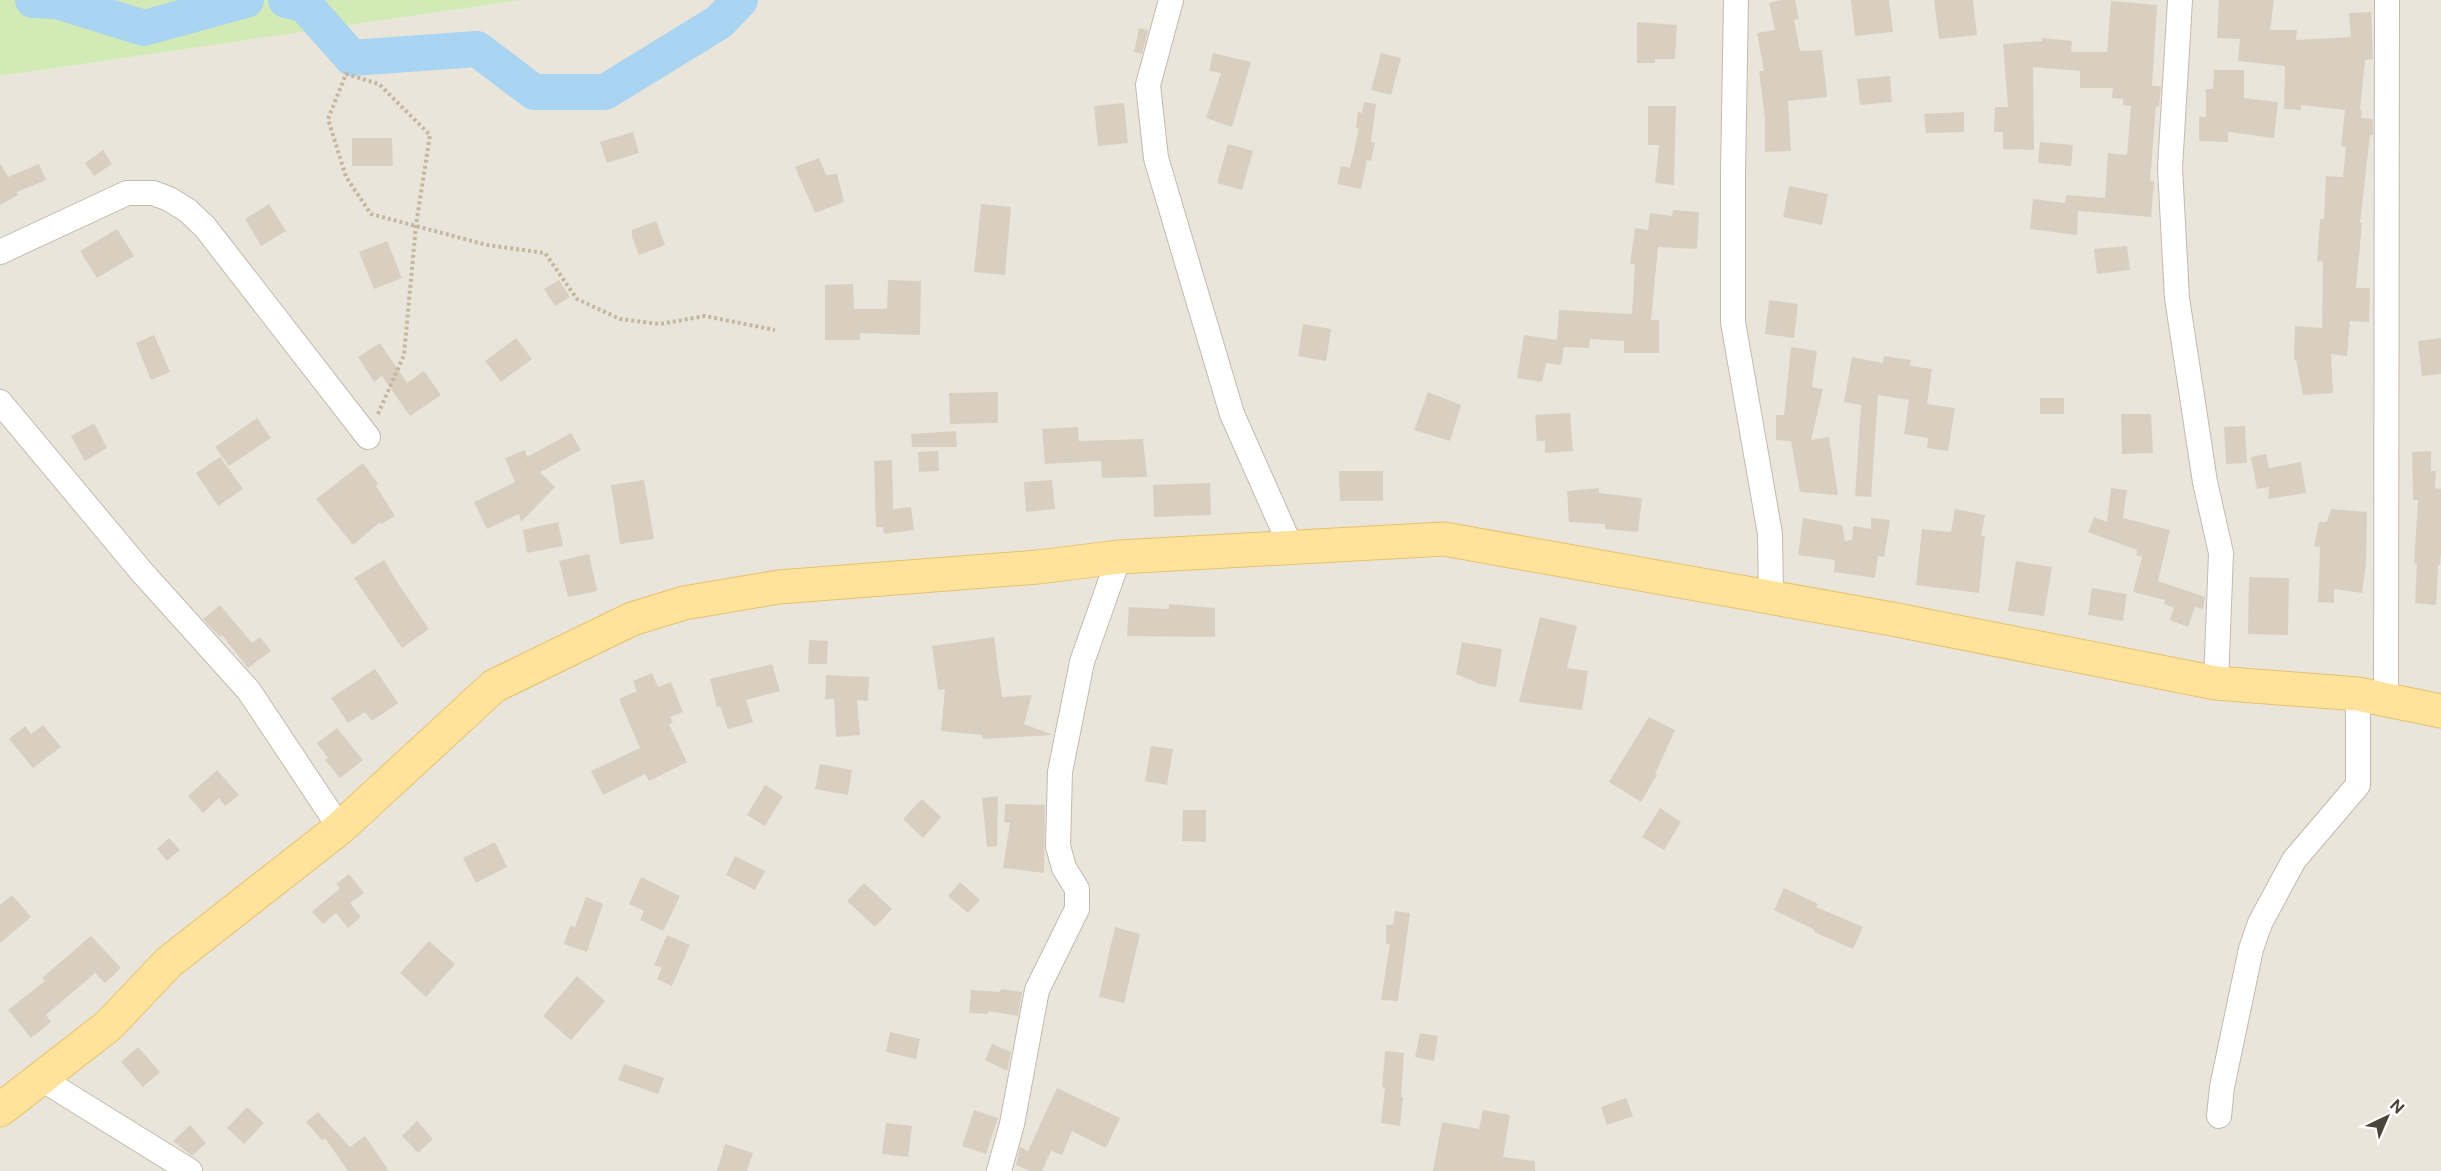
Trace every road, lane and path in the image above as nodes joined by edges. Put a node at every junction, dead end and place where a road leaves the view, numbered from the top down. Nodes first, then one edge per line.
1 (1171, 0) edge
2 (1736, 0) edge
3 (2180, 0) edge
4 (2387, 0) edge
5 (416, 225) junction
6 (0, 252) edge
7 (775, 330) dead end
8 (0, 402) edge
9 (368, 437) joint
10 (1291, 547) junction
11 (1119, 557) junction
12 (1771, 597) junction
13 (2216, 683) junction
14 (2372, 697) junction
15 (2441, 711) edge
16 (340, 828) junction
17 (40, 1078) junction
18 (0, 1110) edge
19 (2219, 1116) dead end
20 (190, 1171) edge
21 (999, 1171) edge

1 - 10 street
2 - 12 street
3 - 13 street
4 - 14 street
5 - 5 path
5 - 7 path
5 - 9 path
6 - 9 street
8 - 16 street
10 - 11 main road
10 - 12 main road
11 - 16 main road
11 - 21 street
12 - 13 main road
13 - 14 main road
14 - 15 main road
14 - 19 street
16 - 17 main road
17 - 18 main road
17 - 20 street

